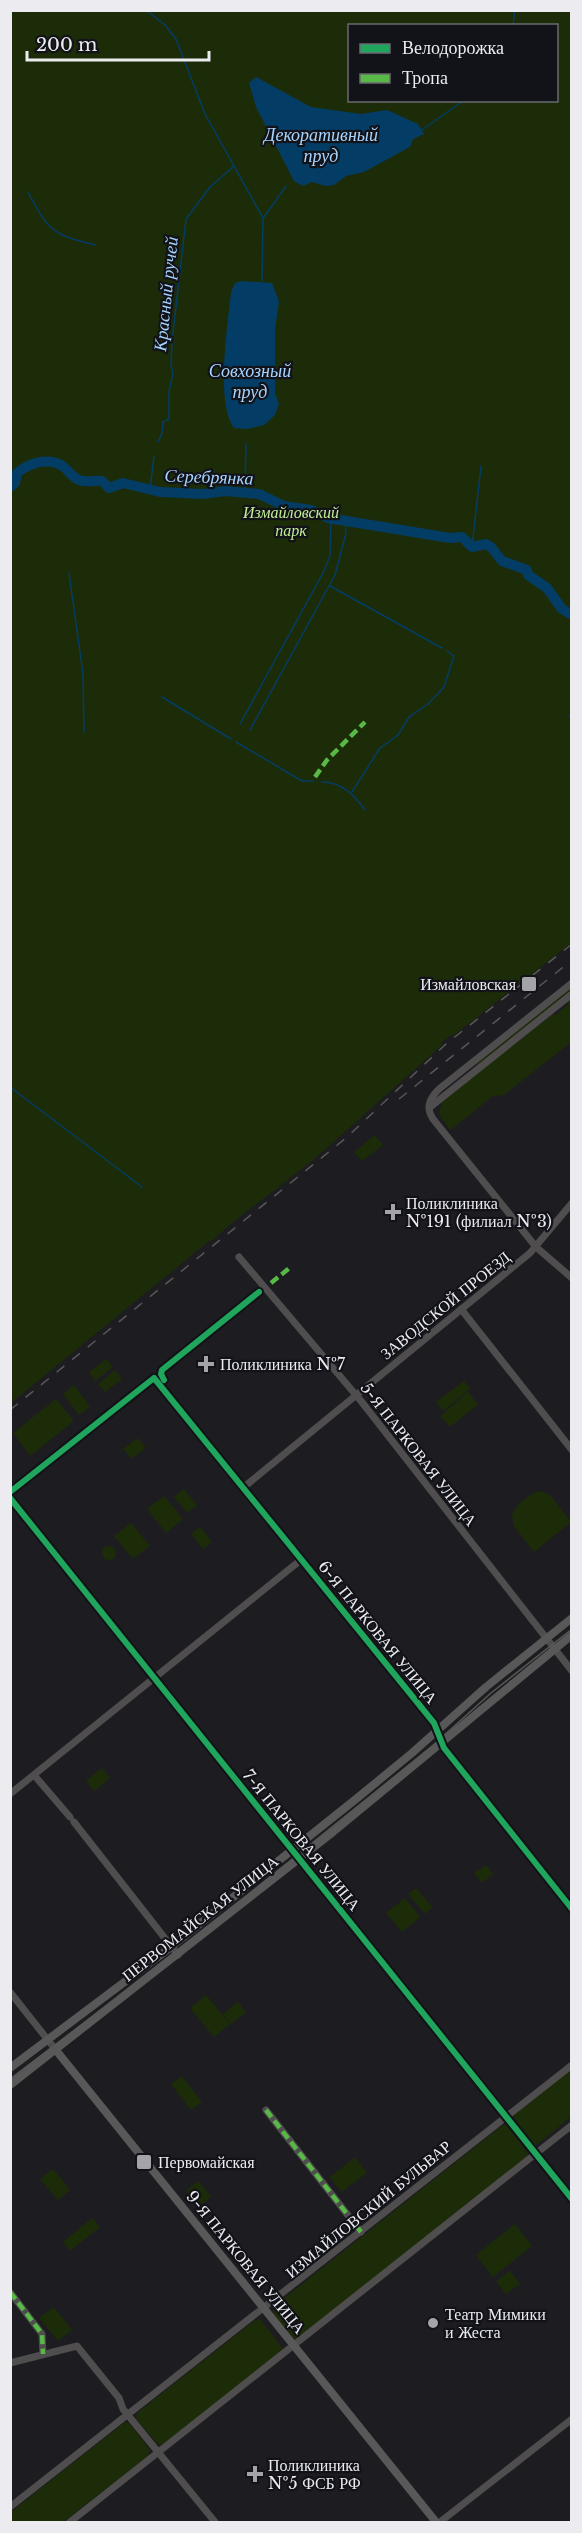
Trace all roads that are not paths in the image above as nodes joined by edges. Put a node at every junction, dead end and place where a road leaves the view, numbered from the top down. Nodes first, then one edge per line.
1 (572, 983) edge
2 (572, 994) edge
3 (429, 1108) junction
4 (572, 1203) edge
5 (536, 1247) junction
6 (239, 1257) dead end
7 (572, 1278) edge
8 (461, 1309) junction
9 (356, 1395) junction
10 (572, 1450) edge
11 (244, 1487) junction
12 (10, 1491) edge
13 (10, 1498) edge
14 (302, 1559) junction
15 (572, 1618) edge
16 (572, 1635) edge
17 (547, 1638) junction
18 (554, 1648) junction
19 (572, 1671) edge
20 (155, 1678) junction
21 (437, 1731) junction
22 (441, 1744) junction
23 (34, 1775) junction
24 (10, 1794) edge
25 (291, 1850) junction
26 (299, 1859) junction
27 (572, 1909) edge
28 (171, 1947) junction
29 (178, 1955) junction
30 (10, 1992) edge
31 (47, 2039) junction
32 (55, 2049) junction
33 (572, 2065) edge
34 (10, 2068) edge
35 (10, 2085) edge
36 (266, 2110) dead end
37 (506, 2116) junction
38 (572, 2125) edge
39 (536, 2154) junction
40 (572, 2199) edge
41 (361, 2232) junction
42 (10, 2292) edge
43 (264, 2308) junction
44 (295, 2346) junction
45 (43, 2354) junction
46 (10, 2363) edge
47 (128, 2415) junction
48 (572, 2419) edge
49 (158, 2453) junction
50 (10, 2507) edge
51 (70, 2523) edge
52 (215, 2523) edge
53 (438, 2523) edge

1 - 3 street
2 - 3 street
3 - 5 street
4 - 5 street, ЗАВОДСКОЙ ПРОЕЗД
5 - 7 street
5 - 8 street, ЗАВОДСКОЙ ПРОЕЗД
6 - 9 street, 5-Я ПАРКОВАЯ УЛИЦА
8 - 9 street, ЗАВОДСКОЙ ПРОЕЗД
8 - 10 street
9 - 11 street, ЗАВОДСКОЙ ПРОЕЗД
9 - 17 street, 5-Я ПАРКОВАЯ УЛИЦА
11 - 12 street, 6-Я ПАРКОВАЯ УЛИЦА
11 - 14 street, 6-Я ПАРКОВАЯ УЛИЦА
13 - 20 street, 7-Я ПАРКОВАЯ УЛИЦА
14 - 20 street
14 - 21 street, 6-Я ПАРКОВАЯ УЛИЦА
15 - 17 main road, ПЕРВОМАЙСКАЯ УЛИЦА
16 - 18 main road, ПЕРВОМАЙСКАЯ УЛИЦА
17 - 18 street, 5-Я ПАРКОВАЯ УЛИЦА
17 - 21 main road, ПЕРВОМАЙСКАЯ УЛИЦА
18 - 19 street, 5-Я ПАРКОВАЯ УЛИЦА
18 - 22 main road, ПЕРВОМАЙСКАЯ УЛИЦА
20 - 23 street
20 - 25 street, 7-Я ПАРКОВАЯ УЛИЦА
21 - 22 street, 6-Я ПАРКОВАЯ УЛИЦА
21 - 25 main road, ПЕРВОМАЙСКАЯ УЛИЦА
22 - 26 main road, ПЕРВОМАЙСКАЯ УЛИЦА
22 - 27 street, 6-Я ПАРКОВАЯ УЛИЦА
23 - 24 street
23 - 28 street
25 - 26 street, 7-Я ПАРКОВАЯ УЛИЦА
25 - 28 main road, ПЕРВОМАЙСКАЯ УЛИЦА
26 - 29 main road, ПЕРВОМАЙСКАЯ УЛИЦА
26 - 37 street, 7-Я ПАРКОВАЯ УЛИЦА
28 - 29 street
28 - 31 main road, ПЕРВОМАЙСКАЯ УЛИЦА
29 - 32 main road, ПЕРВОМАЙСКАЯ УЛИЦА
30 - 31 street, 9-Я ПАРКОВАЯ УЛИЦА
31 - 32 street, 9-Я ПАРКОВАЯ УЛИЦА
31 - 34 main road, ПЕРВОМАЙСКАЯ УЛИЦА
32 - 35 main road, ПЕРВОМАЙСКАЯ УЛИЦА
32 - 43 main road, 9-Я ПАРКОВАЯ УЛИЦА
33 - 37 street, ИЗМАЙЛОВСКИЙ БУЛЬВАР
36 - 41 street
37 - 39 street, 7-Я ПАРКОВАЯ УЛИЦА
37 - 41 street, ИЗМАЙЛОВСКИЙ БУЛЬВАР
38 - 39 street
39 - 40 street, 7-Я ПАРКОВАЯ УЛИЦА
39 - 44 street
41 - 43 street, ИЗМАЙЛОВСКИЙ БУЛЬВАР
42 - 45 street
43 - 44 main road, 9-Я ПАРКОВАЯ УЛИЦА
43 - 47 street, ИЗМАЙЛОВСКИЙ БУЛЬВАР
44 - 49 street
44 - 53 main road, 9-Я ПАРКОВАЯ УЛИЦА
45 - 46 street
45 - 47 street
47 - 49 street
47 - 50 street, ИЗМАЙЛОВСКИЙ БУЛЬВАР
48 - 53 street
49 - 51 street
49 - 52 street

